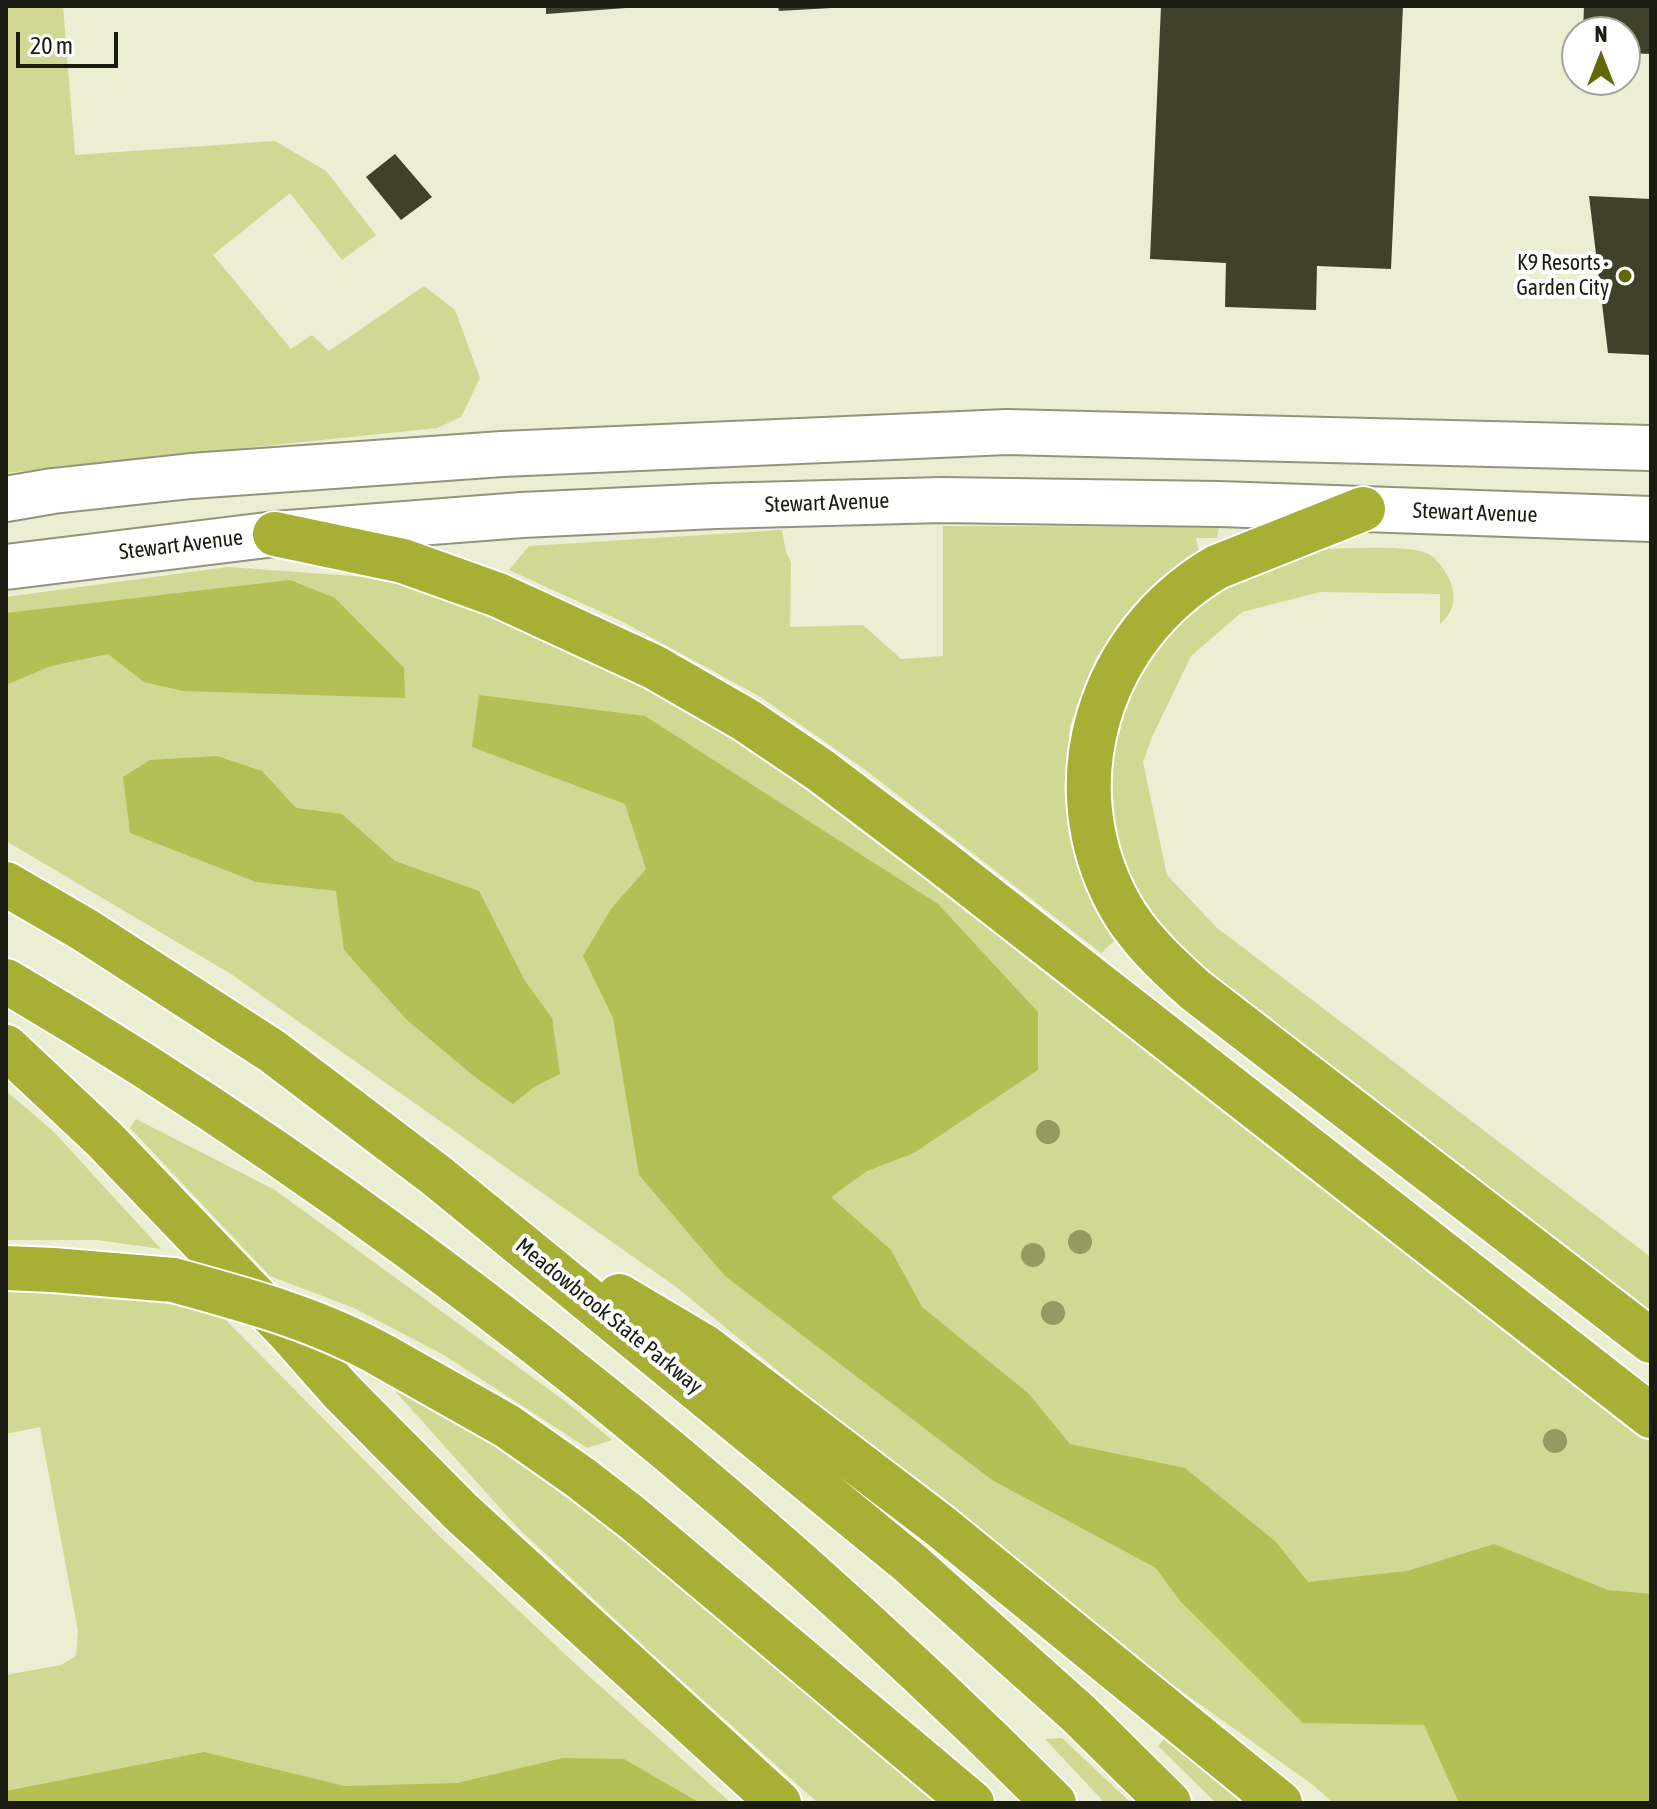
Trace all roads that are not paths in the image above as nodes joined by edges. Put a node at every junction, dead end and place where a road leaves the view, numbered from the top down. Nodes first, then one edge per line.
1 (1007, 432) junction
2 (1163, 435) junction
3 (1651, 448) edge
4 (565, 451) junction
5 (502, 454) junction
6 (6, 499) edge
7 (942, 500) junction
8 (1219, 504) junction
9 (1363, 509) junction
10 (522, 515) junction
11 (1651, 519) edge
12 (275, 534) junction
13 (6, 567) edge
14 (6, 884) edge
15 (6, 981) edge
16 (6, 1047) edge
17 (493, 1221) junction
18 (6, 1268) edge
19 (1651, 1341) edge
20 (1651, 1416) edge
21 (779, 1803) edge
22 (972, 1803) edge
23 (1054, 1803) edge
24 (1169, 1803) edge
25 (1280, 1803) edge

1 - 2 main road
1 - 4 main road
1 - 7 main road
2 - 3 main road
2 - 8 main road
4 - 5 main road
4 - 10 main road
5 - 6 main road
5 - 10 main road
7 - 8 main road, Stewart Avenue
7 - 10 main road, Stewart Avenue
8 - 9 main road, Stewart Avenue
9 - 11 main road, Stewart Avenue
9 - 19 highway
10 - 12 main road, Stewart Avenue
12 - 13 main road, Stewart Avenue
12 - 20 highway
14 - 17 highway, Meadowbrook State Parkway
15 - 23 highway
16 - 21 highway
17 - 24 highway, Meadowbrook State Parkway
17 - 25 highway
18 - 22 highway, bridge

